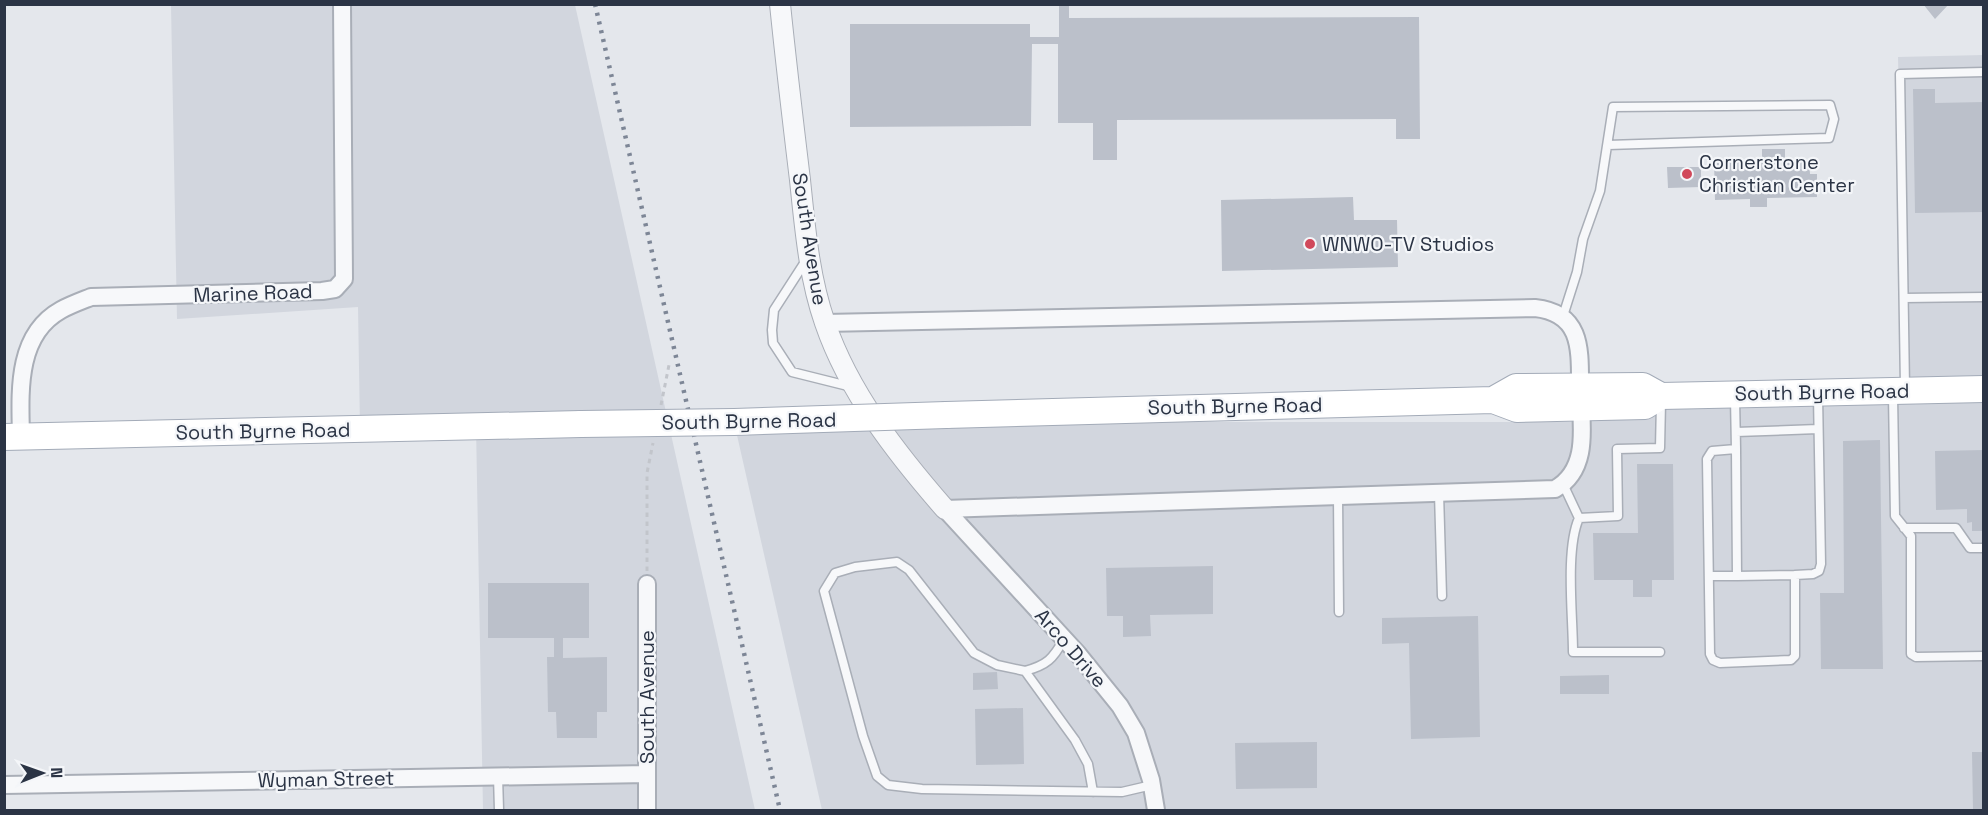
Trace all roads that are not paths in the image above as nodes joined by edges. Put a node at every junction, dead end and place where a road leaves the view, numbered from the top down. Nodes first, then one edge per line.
1 (342, 4) edge
2 (780, 4) edge
3 (1983, 72) edge
4 (1608, 145) junction
5 (809, 254) junction
6 (1983, 297) edge
7 (1904, 298) junction
8 (1563, 316) junction
9 (825, 323) junction
10 (856, 387) junction
11 (1983, 389) edge
12 (1899, 391) junction
13 (1818, 392) junction
14 (1735, 394) junction
15 (1661, 396) junction
16 (1580, 397) junction
17 (1818, 429) junction
18 (1736, 432) junction
19 (13, 436) edge
20 (1736, 449) junction
21 (1563, 484) junction
22 (1439, 493) junction
23 (1338, 496) junction
24 (945, 509) junction
25 (1579, 518) junction
26 (1904, 528) junction
27 (1983, 548) edge
28 (1795, 575) junction
29 (1709, 576) junction
30 (1737, 576) junction
31 (647, 584) road end
32 (1442, 596) dead end
33 (1340, 612) dead end
34 (1064, 639) junction
35 (1660, 652) dead end
36 (1983, 656) edge
37 (1025, 670) junction
38 (647, 774) junction
39 (498, 776) junction
40 (1152, 784) junction
41 (4, 785) edge
42 (1094, 792) junction
43 (499, 810) edge
44 (647, 810) edge
45 (1156, 810) edge

1 - 19 street, Marine Road
2 - 5 street, South Avenue
3 - 7 lane
4 - 4 lane
4 - 8 lane
5 - 9 street, South Avenue
5 - 10 lane
6 - 7 lane
7 - 12 lane
8 - 9 street
8 - 16 street
9 - 10 street, South Avenue
10 - 24 street, South Avenue
11 - 12 main road, South Byrne Road
12 - 13 main road, South Byrne Road
12 - 26 lane
13 - 14 main road, South Byrne Road
13 - 17 lane
14 - 15 main road, South Byrne Road
14 - 18 lane
15 - 16 main road, South Byrne Road
15 - 25 lane
16 - 19 main road, South Byrne Road, bridge
16 - 21 street
17 - 18 lane
17 - 28 lane
18 - 20 lane
20 - 29 lane
20 - 30 lane
21 - 22 street
21 - 25 lane
22 - 23 street
22 - 32 lane
23 - 24 street
23 - 33 lane
24 - 34 street, Arco Drive
25 - 35 lane
26 - 27 lane
26 - 36 lane
28 - 29 lane
28 - 30 lane
29 - 30 lane
31 - 38 street, South Avenue
34 - 37 lane
34 - 40 street, Arco Drive
37 - 42 lane
37 - 42 lane
38 - 39 street, Wyman Street
38 - 44 street, South Avenue
39 - 41 street, Wyman Street
39 - 43 lane
40 - 42 lane
40 - 45 street, Arco Drive

